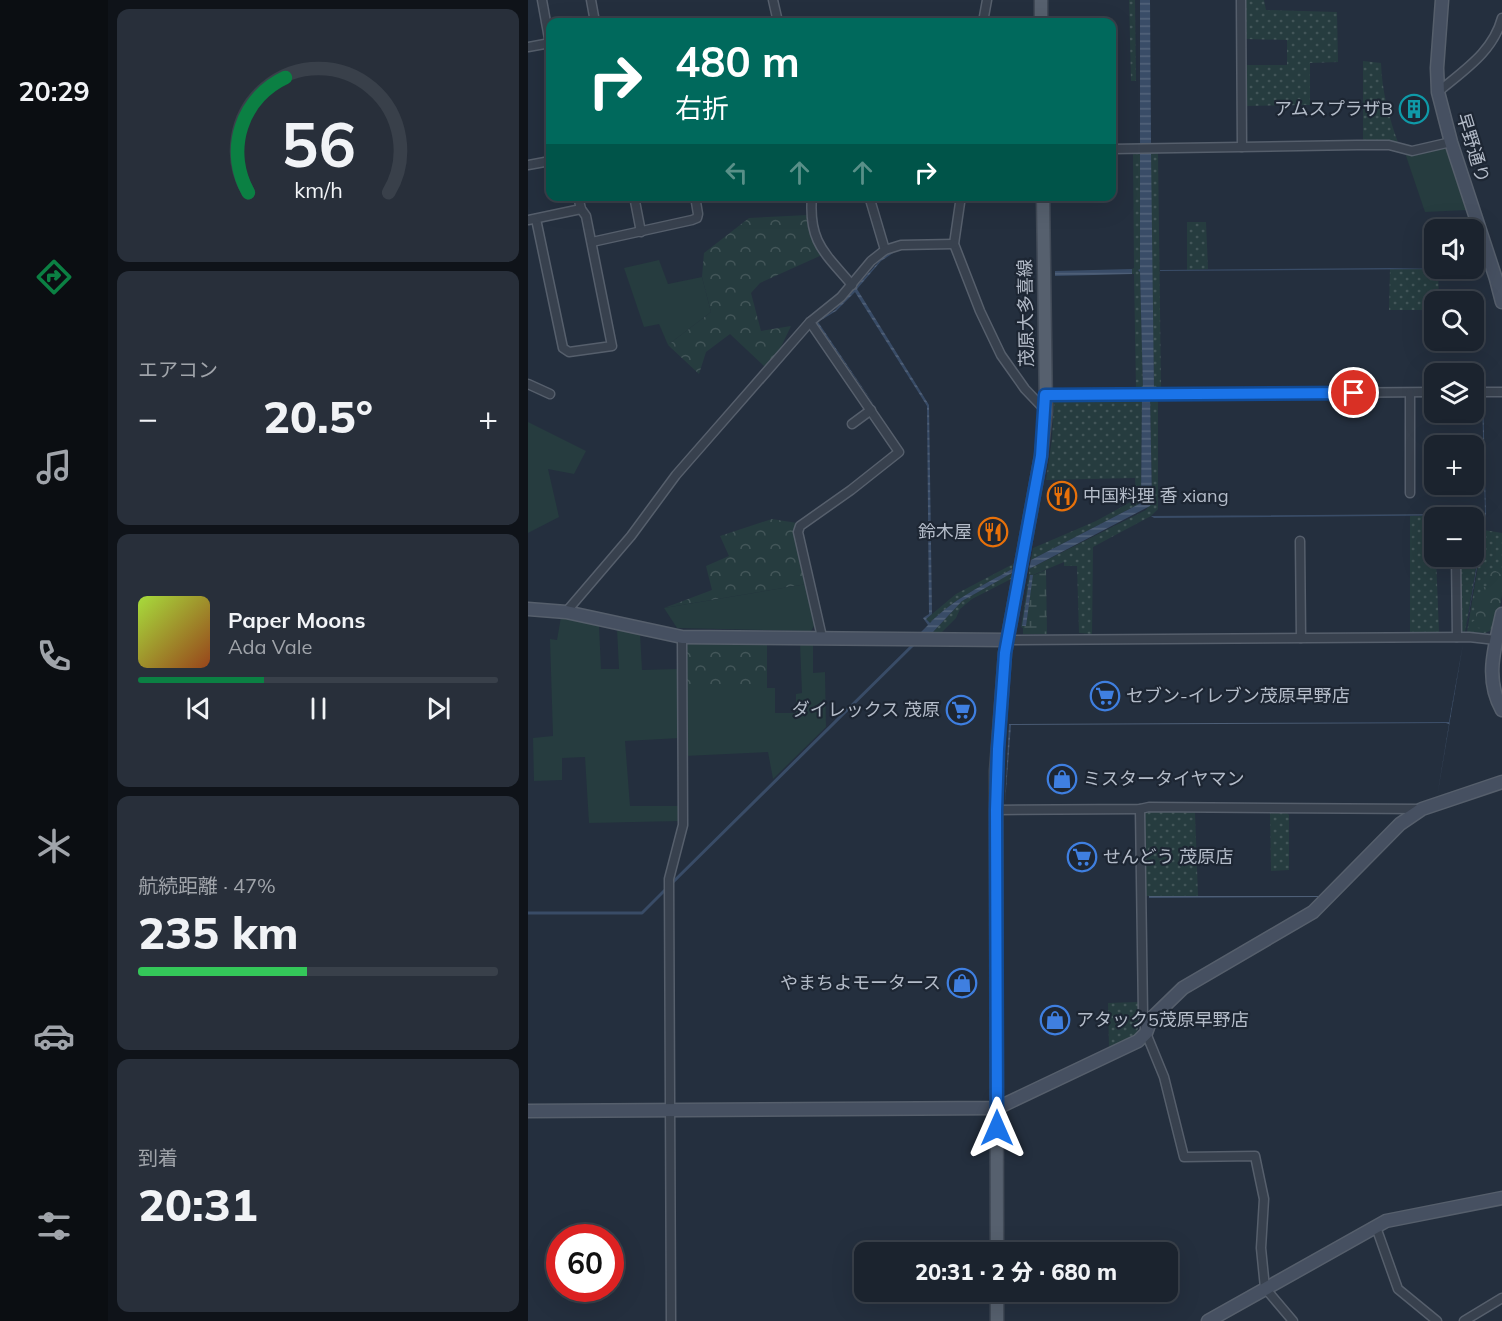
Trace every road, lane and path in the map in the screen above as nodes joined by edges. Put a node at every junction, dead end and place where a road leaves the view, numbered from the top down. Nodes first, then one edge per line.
1 (542, 0) edge
2 (591, 0) edge
3 (773, 0) edge
4 (987, 0) edge
5 (1041, 0) edge
6 (1241, 0) edge
7 (1442, 0) edge
8 (594, 18) edge
9 (777, 18) edge
10 (984, 18) edge
11 (1041, 18) edge
12 (1502, 18) edge
13 (546, 22) edge
14 (546, 44) edge
15 (528, 47) edge
16 (1438, 92) junction
17 (1451, 142) junction
18 (1242, 147) junction
19 (1116, 149) edge
20 (546, 162) edge
21 (528, 165) edge
22 (579, 201) edge
23 (635, 201) edge
24 (695, 201) edge
25 (811, 201) edge
26 (870, 201) edge
27 (960, 201) edge
28 (1043, 201) edge
29 (581, 209) junction
30 (532, 220) edge
31 (641, 232) junction
32 (592, 242) junction
33 (954, 244) junction
34 (885, 250) junction
35 (852, 285) junction
36 (1502, 302) edge
37 (810, 322) junction
38 (528, 384) edge
39 (1424, 392) edge
40 (1484, 392) edge
41 (1502, 392) edge
42 (1410, 393) junction
43 (550, 394) dead end
44 (1045, 395) junction
45 (871, 410) junction
46 (1046, 411) junction
47 (852, 424) dead end
48 (1410, 493) dead end
49 (1300, 541) dead end
50 (1456, 567) edge
51 (528, 609) edge
52 (566, 612) junction
53 (1502, 614) edge
54 (682, 637) junction
55 (822, 637) junction
56 (1456, 637) junction
57 (1301, 638) junction
58 (1007, 640) junction
59 (1496, 640) junction
60 (1502, 710) edge
61 (1502, 782) edge
62 (1140, 809) junction
63 (1422, 809) junction
64 (996, 810) junction
65 (1146, 1033) junction
66 (997, 1108) junction
67 (670, 1110) junction
68 (528, 1111) edge
69 (1502, 1198) edge
70 (1376, 1227) junction
71 (997, 1242) edge
72 (1265, 1288) junction
73 (1502, 1298) edge
74 (997, 1302) edge
75 (671, 1321) edge
76 (997, 1321) edge
77 (1208, 1321) edge
78 (1293, 1321) edge
79 (1437, 1321) edge
80 (1464, 1321) edge

1 - 13 street
2 - 8 street
3 - 9 street
4 - 10 street
5 - 11 main road
6 - 18 street
7 - 16 street, 早野通り
12 - 16 street
14 - 15 street
16 - 17 street, 早野通り
17 - 18 street
17 - 36 street, 早野通り
18 - 19 street
20 - 21 street
22 - 29 street
23 - 31 street
24 - 31 street
25 - 35 street
26 - 34 street
27 - 33 street
28 - 44 main road, 茂原大多喜線
29 - 30 street
29 - 32 street
30 - 32 street
31 - 32 street
33 - 34 street
33 - 46 street
34 - 35 street
35 - 37 street
37 - 45 street
37 - 52 street
38 - 43 street
39 - 42 street
40 - 41 street
42 - 44 street
42 - 48 street
44 - 46 main road, 茂原大多喜線
45 - 47 street
45 - 55 street
46 - 58 main road, 茂原大多喜線
49 - 57 street
50 - 56 street
51 - 52 street
52 - 54 street
53 - 59 street
54 - 55 street
54 - 67 street
55 - 58 street
56 - 57 street
56 - 59 street
57 - 58 street
58 - 64 main road, 茂原大多喜線
59 - 60 street
61 - 63 street
62 - 63 street
62 - 64 street
62 - 65 street
63 - 65 street
64 - 66 main road, 茂原大多喜線
65 - 66 street
65 - 72 street
66 - 67 street
66 - 71 main road, 茂原大多喜線
67 - 68 street
67 - 75 street
69 - 70 street
70 - 72 street
70 - 79 street
72 - 77 street
72 - 78 street
73 - 80 street
74 - 76 main road

